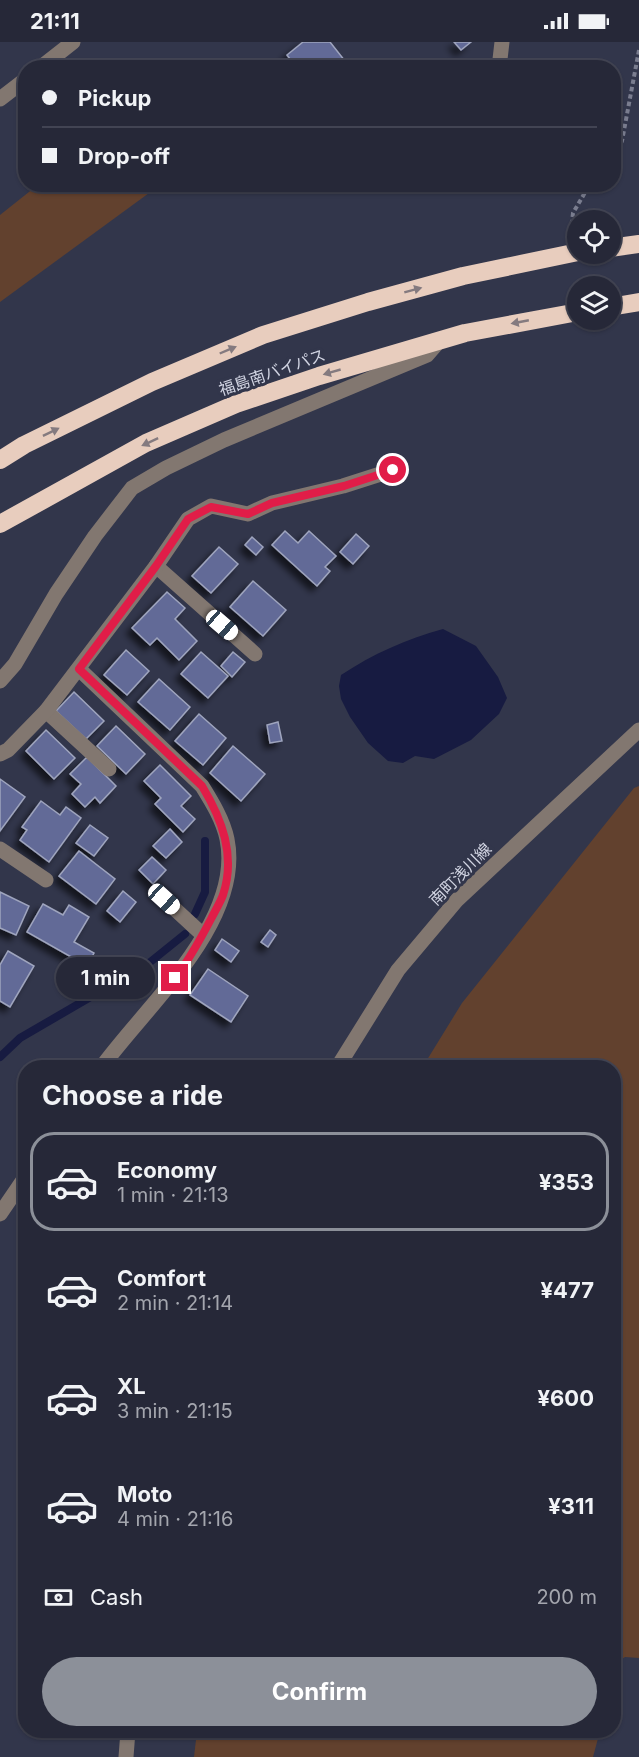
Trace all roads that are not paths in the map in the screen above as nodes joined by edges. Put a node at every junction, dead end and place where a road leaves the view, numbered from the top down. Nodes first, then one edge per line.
1 (73, 42) edge
2 (502, 42) edge
3 (50, 60) edge
4 (500, 60) edge
5 (18, 85) edge
6 (0, 99) edge
7 (639, 244) edge
8 (621, 246) edge
9 (567, 254) edge
10 (639, 302) edge
11 (621, 305) edge
12 (567, 314) edge
13 (440, 340) junction
14 (0, 460) edge
15 (393, 470) dead end
16 (0, 524) edge
17 (156, 566) junction
18 (255, 654) dead end
19 (79, 669) junction
20 (0, 681) edge
21 (46, 711) junction
22 (637, 731) edge
23 (0, 754) edge
24 (109, 769) dead end
25 (0, 849) edge
26 (46, 880) dead end
27 (164, 899) dead end
28 (203, 935) junction
29 (106, 1060) edge
30 (342, 1060) edge
31 (18, 1188) edge
32 (0, 1214) edge
33 (127, 1738) edge
34 (126, 1757) edge

1 - 3 street
2 - 4 street
5 - 6 street
7 - 8 highway
14 -> 9 highway, 福島南バイパス
10 - 11 highway
12 -> 13 highway, 福島南バイパス
13 -> 16 highway, 福島南バイパス
13 - 20 street
15 - 17 street
17 - 18 street
17 - 19 street
19 - 21 street
19 - 28 street
21 - 23 street
21 - 24 street
22 - 30 street, 南町浅川線
25 - 26 street
27 - 28 street
28 - 29 street
31 - 32 street
33 - 34 street

